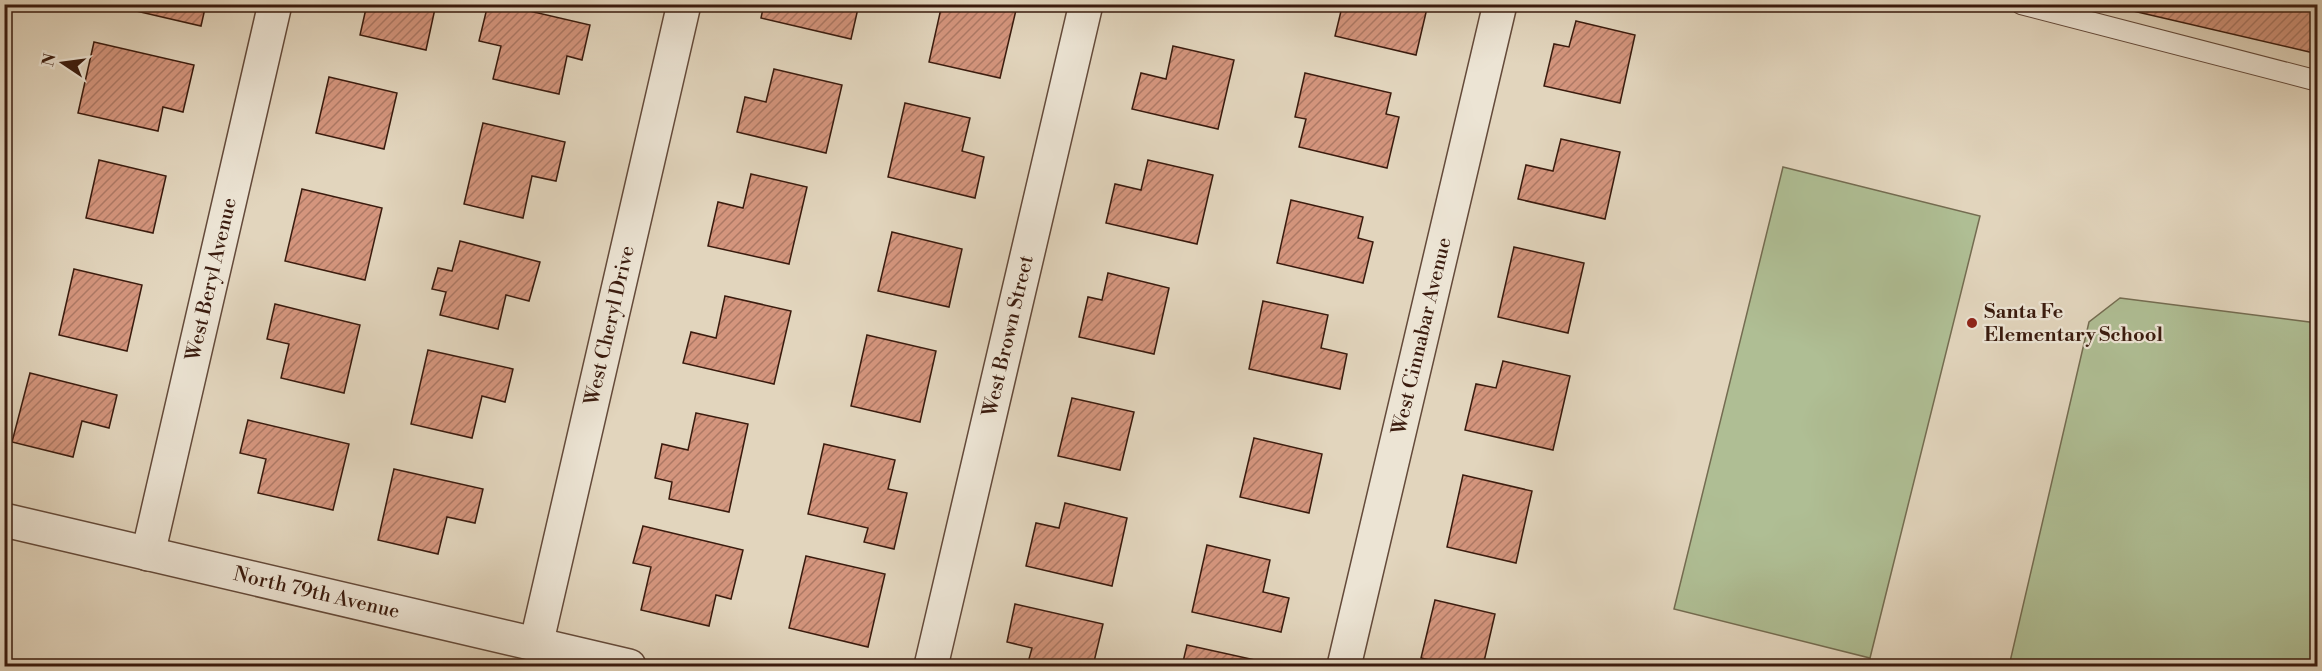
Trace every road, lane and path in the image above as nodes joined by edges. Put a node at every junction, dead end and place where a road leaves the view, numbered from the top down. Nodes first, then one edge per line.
1 (275, 4) edge
2 (684, 4) edge
3 (1086, 4) edge
4 (1500, 4) edge
5 (2021, 4) edge
6 (2318, 81) edge
7 (4, 520) edge
8 (148, 554) junction
9 (537, 645) junction
10 (629, 666) edge
11 (931, 666) edge
12 (1344, 666) edge

1 - 8 street, West Beryl Avenue
2 - 9 street, West Cheryl Drive
3 - 11 street, West Brown Street
4 - 12 street, West Cinnabar Avenue
5 - 6 lane
7 - 8 street, North 79th Avenue
8 - 9 street, North 79th Avenue
9 - 10 street, North 79th Avenue

